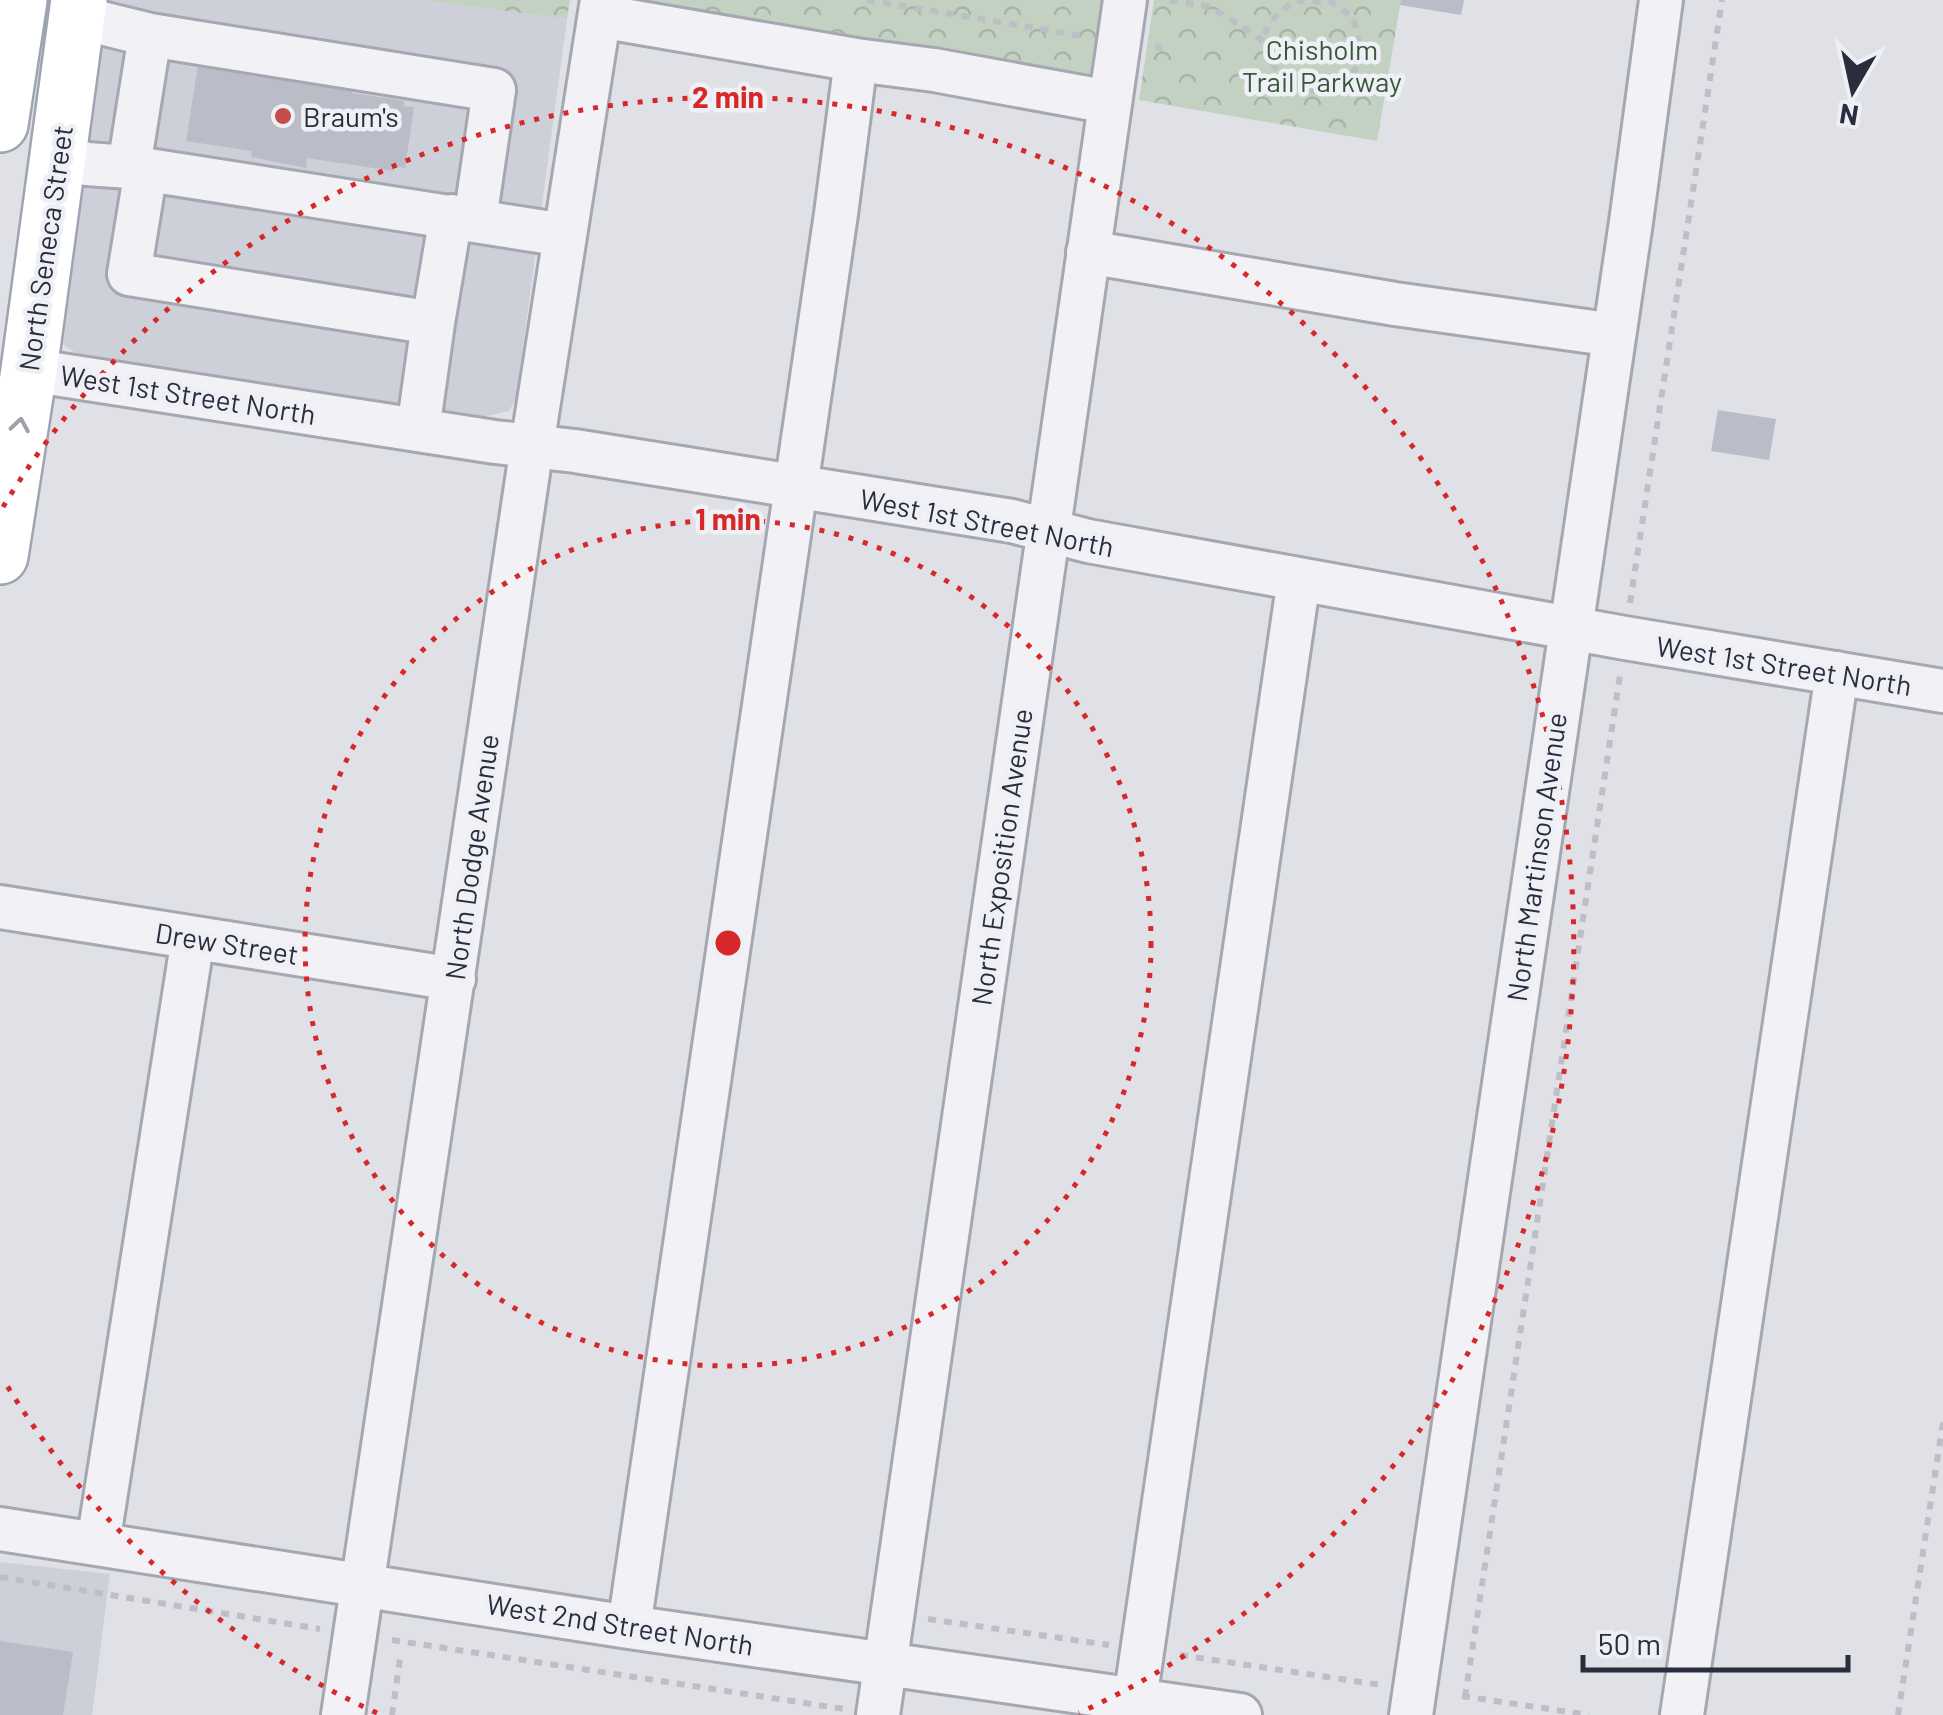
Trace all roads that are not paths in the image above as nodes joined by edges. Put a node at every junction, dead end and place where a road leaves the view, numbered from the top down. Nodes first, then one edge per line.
1 (19, 0) edge
2 (1661, 0) edge
3 (601, 8) edge
4 (78, 9) edge
5 (1122, 21) edge
6 (150, 35) junction
7 (856, 60) junction
8 (1109, 102) junction
9 (0, 124) edge
10 (58, 156) junction
11 (138, 169) junction
12 (463, 218) junction
13 (564, 234) junction
14 (1088, 252) junction
15 (433, 323) junction
16 (1614, 336) junction
17 (29, 370) junction
18 (418, 430) junction
19 (532, 446) junction
20 (796, 488) junction
21 (1050, 531) junction
22 (0, 556) edge
23 (1299, 579) junction
24 (1569, 628) junction
25 (1837, 673) junction
26 (1943, 691) edge
27 (0, 907) edge
28 (193, 938) junction
29 (454, 979) junction
30 (0, 1529) edge
31 (98, 1544) junction
32 (362, 1585) junction
33 (629, 1627) junction
34 (885, 1664) junction
35 (1135, 1700) junction
36 (1412, 1702) edge
37 (343, 1715) edge
38 (878, 1715) edge
39 (1240, 1715) edge
40 (1682, 1715) edge

1 - 9 main road
2 - 16 street, North Martinson Avenue
3 - 7 street
3 - 13 street, North Dodge Avenue
4 - 6 street
4 - 10 main road, North Seneca Street
5 - 8 street, North Exposition Avenue
6 - 11 street
6 - 12 street
7 - 8 street
7 - 20 street
8 - 14 street, North Exposition Avenue
10 - 11 street
10 - 17 main road, North Seneca Street
11 - 12 street
11 - 15 street
12 - 13 street
12 - 15 street
13 - 19 street, North Dodge Avenue
14 - 16 street
14 - 21 street, North Exposition Avenue
15 - 18 street
16 - 24 street, North Martinson Avenue
17 - 18 street, West 1st Street North
22 -> 17 main road, North Seneca Street
18 - 19 street, West 1st Street North
19 - 20 street, West 1st Street North
19 - 29 street, North Dodge Avenue
20 - 21 street, West 1st Street North
20 - 33 street
21 - 23 street, West 1st Street North
21 - 34 street, North Exposition Avenue
23 - 24 street, West 1st Street North
23 - 35 street
24 - 25 street, West 1st Street North
24 - 36 street, North Martinson Avenue
25 - 26 street, West 1st Street North
25 - 40 street
27 - 28 street, Drew Street
28 - 29 street, Drew Street
28 - 31 street
29 - 32 street, North Dodge Avenue
30 - 31 street, West 2nd Street North
31 - 32 street, West 2nd Street North
32 - 33 street, West 2nd Street North
32 - 37 street, North Dodge Avenue
33 - 34 street, West 2nd Street North
34 - 35 street, West 2nd Street North
34 - 38 street, North Exposition Avenue
35 - 39 street, West 2nd Street North

